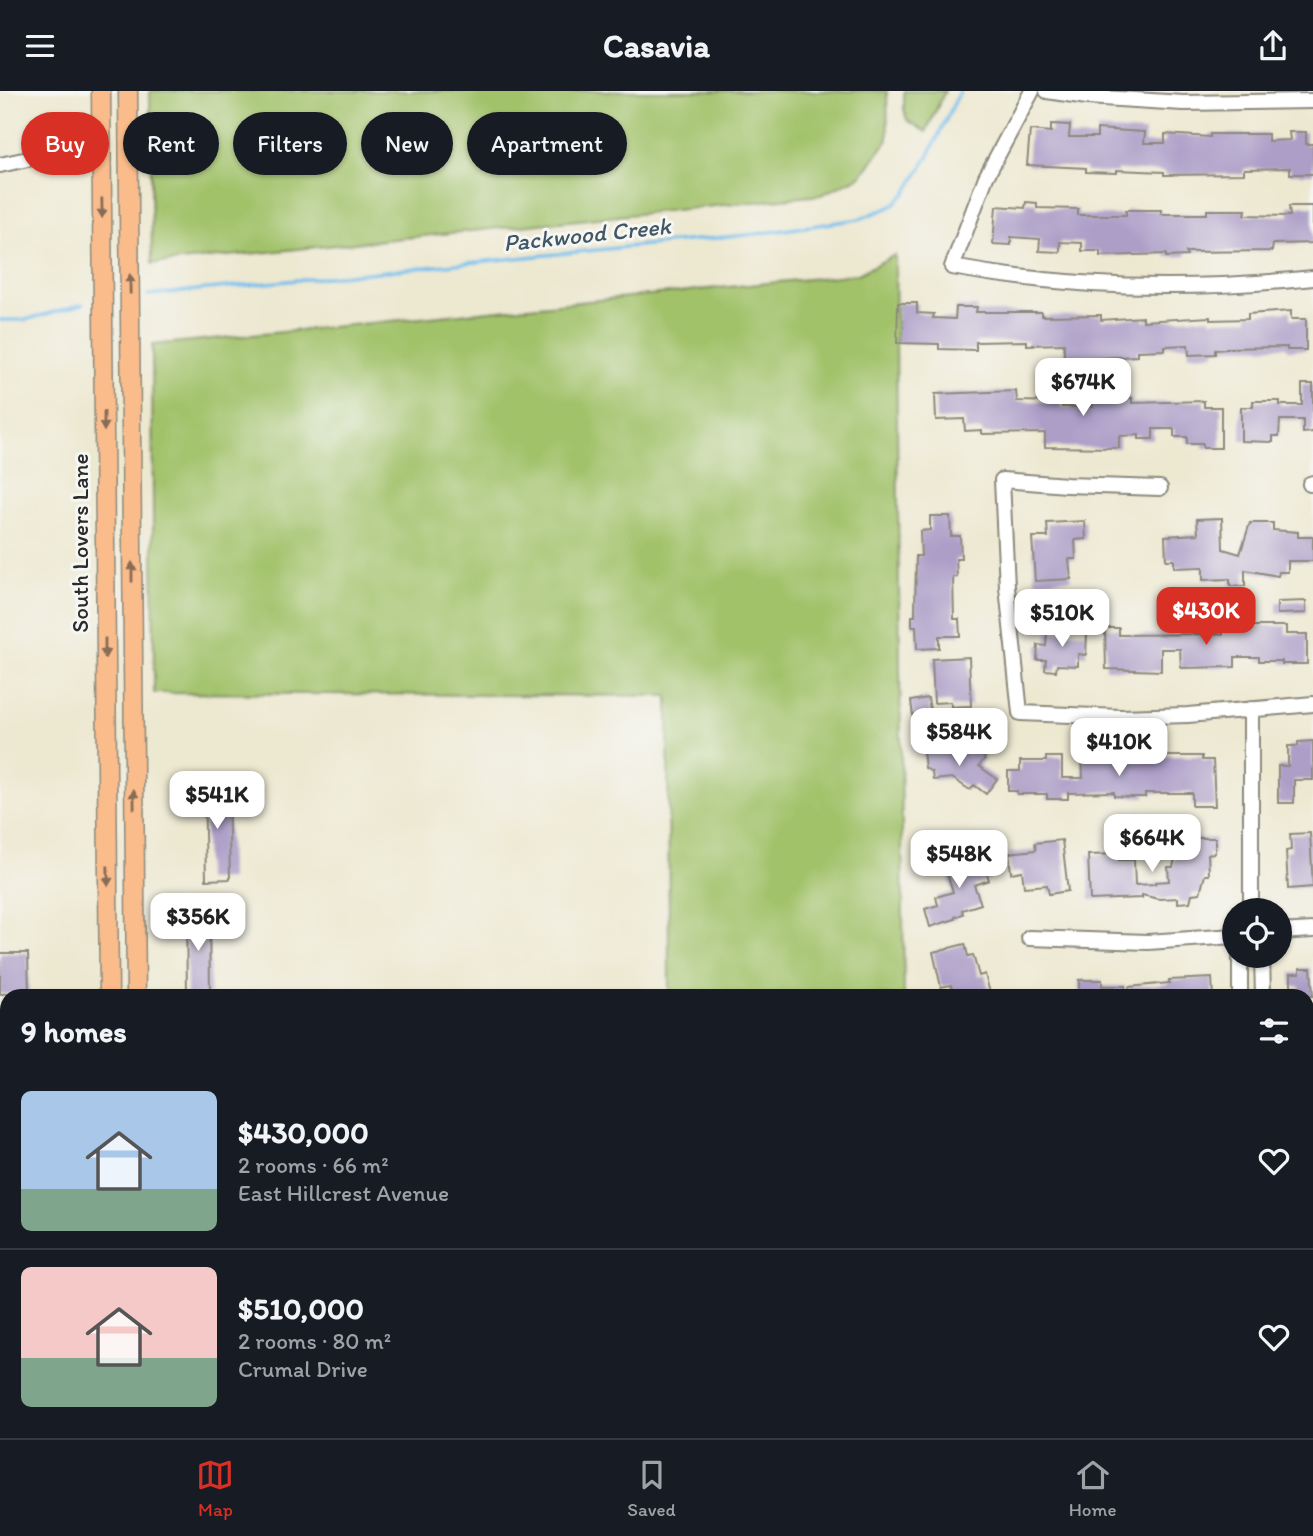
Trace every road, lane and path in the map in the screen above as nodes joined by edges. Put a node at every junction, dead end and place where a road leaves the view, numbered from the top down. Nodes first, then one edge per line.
1 (101, 91) edge
2 (128, 91) edge
3 (1032, 91) edge
4 (1047, 91) edge
5 (1313, 101) edge
6 (101, 112) edge
7 (21, 160) edge
8 (0, 165) edge
9 (102, 175) edge
10 (1313, 278) edge
11 (1160, 488) dead end
12 (1313, 704) edge
13 (1251, 709) junction
14 (1251, 898) edge
15 (1313, 930) edge
16 (1292, 931) edge
17 (1222, 937) edge
18 (1029, 938) dead end
19 (1240, 968) edge
20 (1263, 968) edge
21 (109, 989) edge
22 (136, 989) edge
23 (1240, 989) edge
24 (1264, 989) edge

1 - 6 main road, South Lovers Lane
22 -> 2 main road
3 - 10 street
4 - 5 street
7 - 8 street
9 -> 21 main road, South Lovers Lane
11 - 13 street
12 - 13 street
13 - 14 street
15 - 16 street
17 - 18 street
19 - 23 street
20 - 24 street

